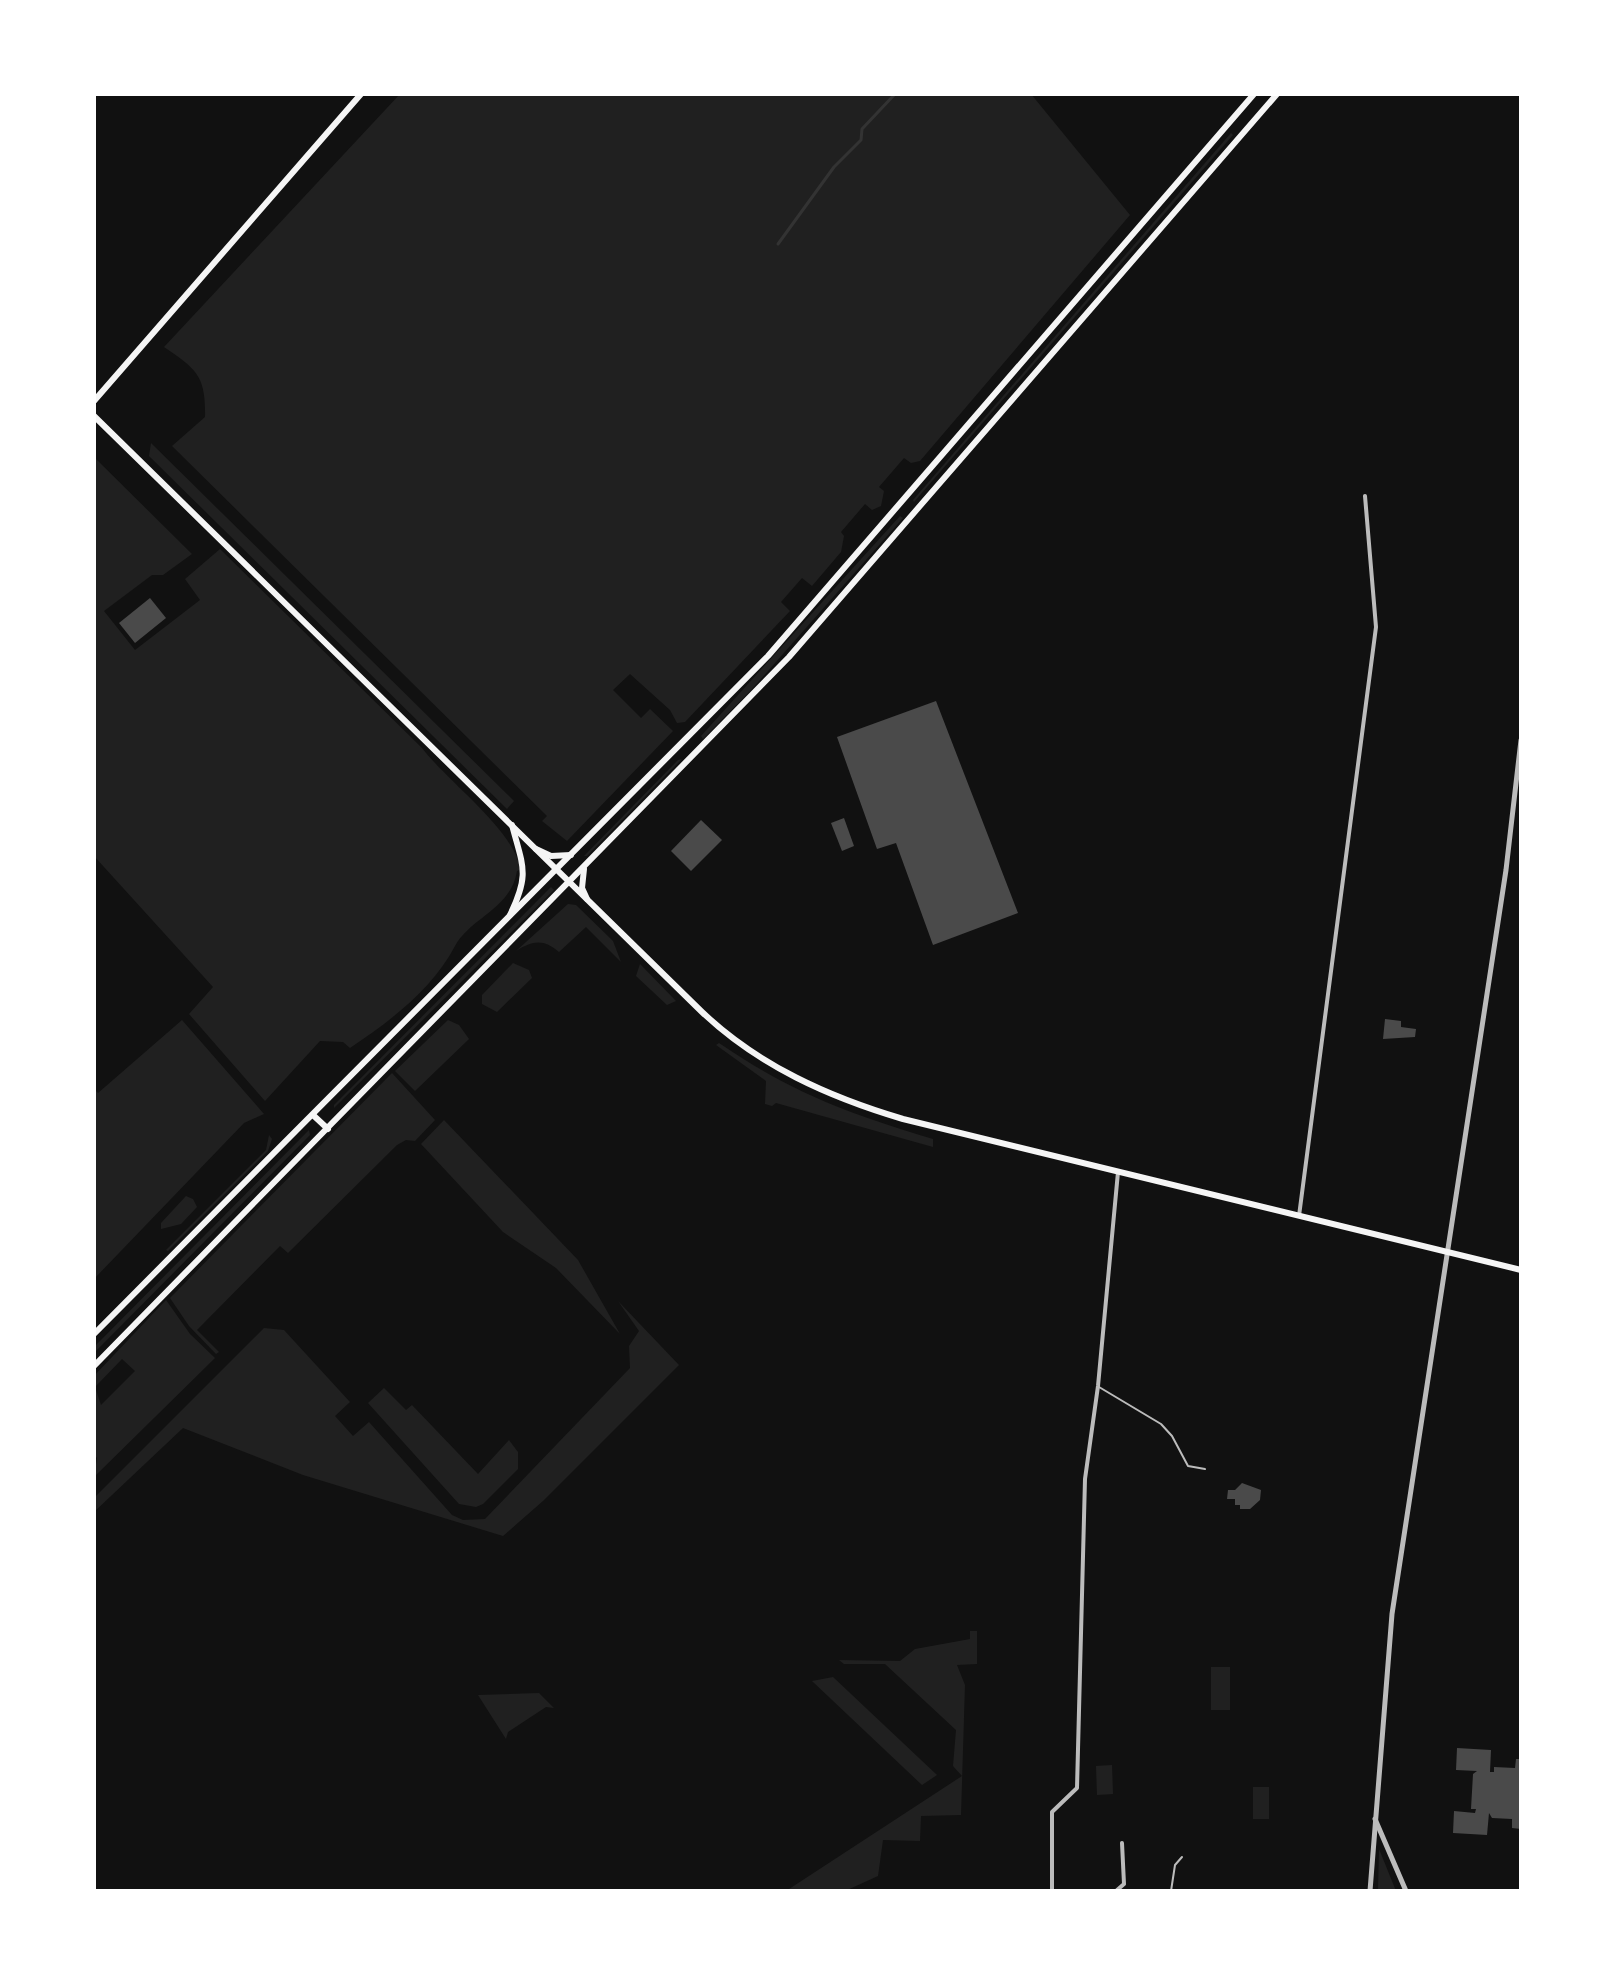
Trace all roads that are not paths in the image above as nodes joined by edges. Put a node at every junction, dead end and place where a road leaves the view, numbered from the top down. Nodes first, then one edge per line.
1 (361, 94) edge
2 (1254, 94) edge
3 (1277, 94) edge
4 (94, 401) edge
5 (94, 416) edge
6 (1365, 496) dead end
7 (904, 499) junction
8 (918, 512) junction
9 (1521, 740) edge
10 (512, 825) junction
11 (536, 849) junction
12 (571, 855) junction
13 (584, 869) junction
14 (557, 870) junction
15 (570, 883) junction
16 (587, 899) junction
17 (506, 921) junction
18 (313, 1115) junction
19 (328, 1129) junction
20 (1118, 1172) junction
21 (1299, 1216) junction
22 (1448, 1252) junction
23 (1521, 1270) edge
24 (94, 1334) edge
25 (94, 1366) edge
26 (1098, 1386) junction
27 (1205, 1469) dead end
28 (1373, 1816) junction
29 (1122, 1843) dead end
30 (1182, 1857) dead end
31 (1052, 1891) edge
32 (1116, 1891) edge
33 (1171, 1891) edge
34 (1370, 1891) edge
35 (1406, 1891) edge

1 - 4 main road
2 - 7 main road
3 - 8 main road
5 - 10 main road
6 - 21 street
7 - 8 main road
7 - 12 main road
8 - 13 main road
9 - 22 street
10 - 11 main road
10 - 17 main road
11 - 12 main road
11 - 14 main road
12 - 14 main road
13 - 15 main road
13 - 16 main road
14 - 15 main road
14 - 17 main road
15 - 16 main road
15 - 19 main road
16 - 20 main road
17 - 18 main road
18 - 19 main road
18 - 24 main road
19 - 25 main road
20 - 21 main road
20 - 26 street
21 - 22 main road
22 - 23 main road
22 - 28 street
26 - 27 lane
26 - 31 street
28 - 34 street
28 - 35 street
29 - 32 street
30 - 33 lane

